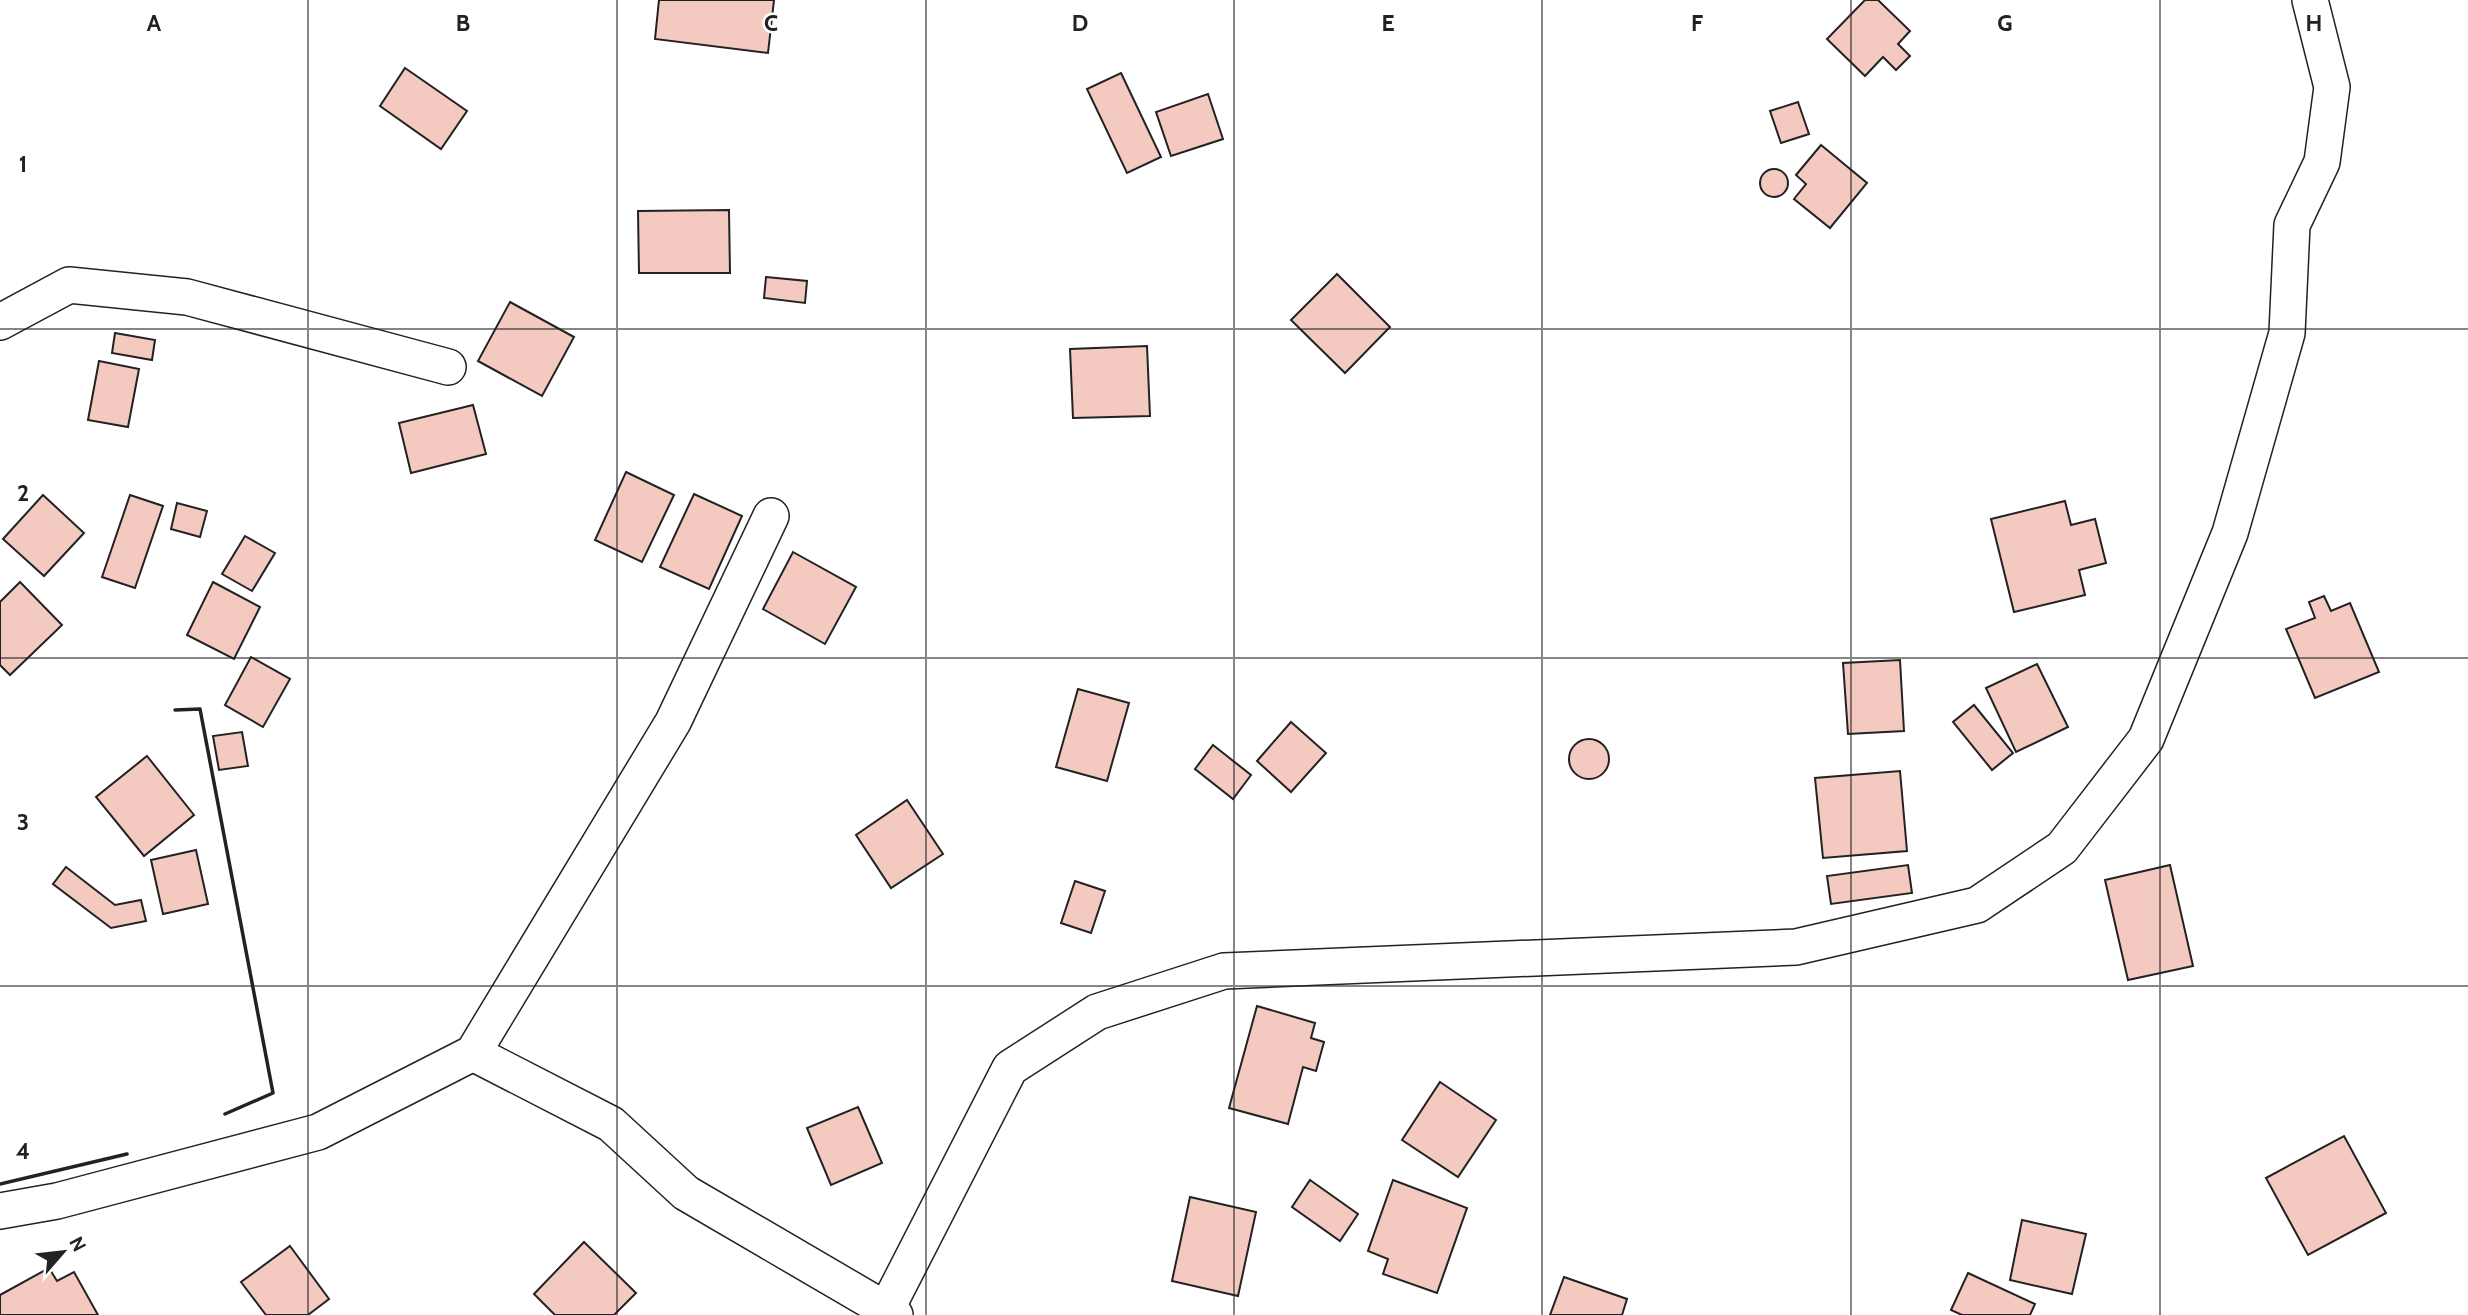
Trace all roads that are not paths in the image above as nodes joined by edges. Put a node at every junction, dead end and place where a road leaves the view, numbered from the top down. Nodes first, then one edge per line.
1 (2310, 0) edge
2 (0, 322) edge
3 (448, 367) dead end
4 (771, 516) dead end
5 (473, 1053) junction
6 (0, 1212) edge
7 (891, 1312) edge

1 - 7 street
2 - 3 street
4 - 5 street
5 - 6 street
5 - 7 street

